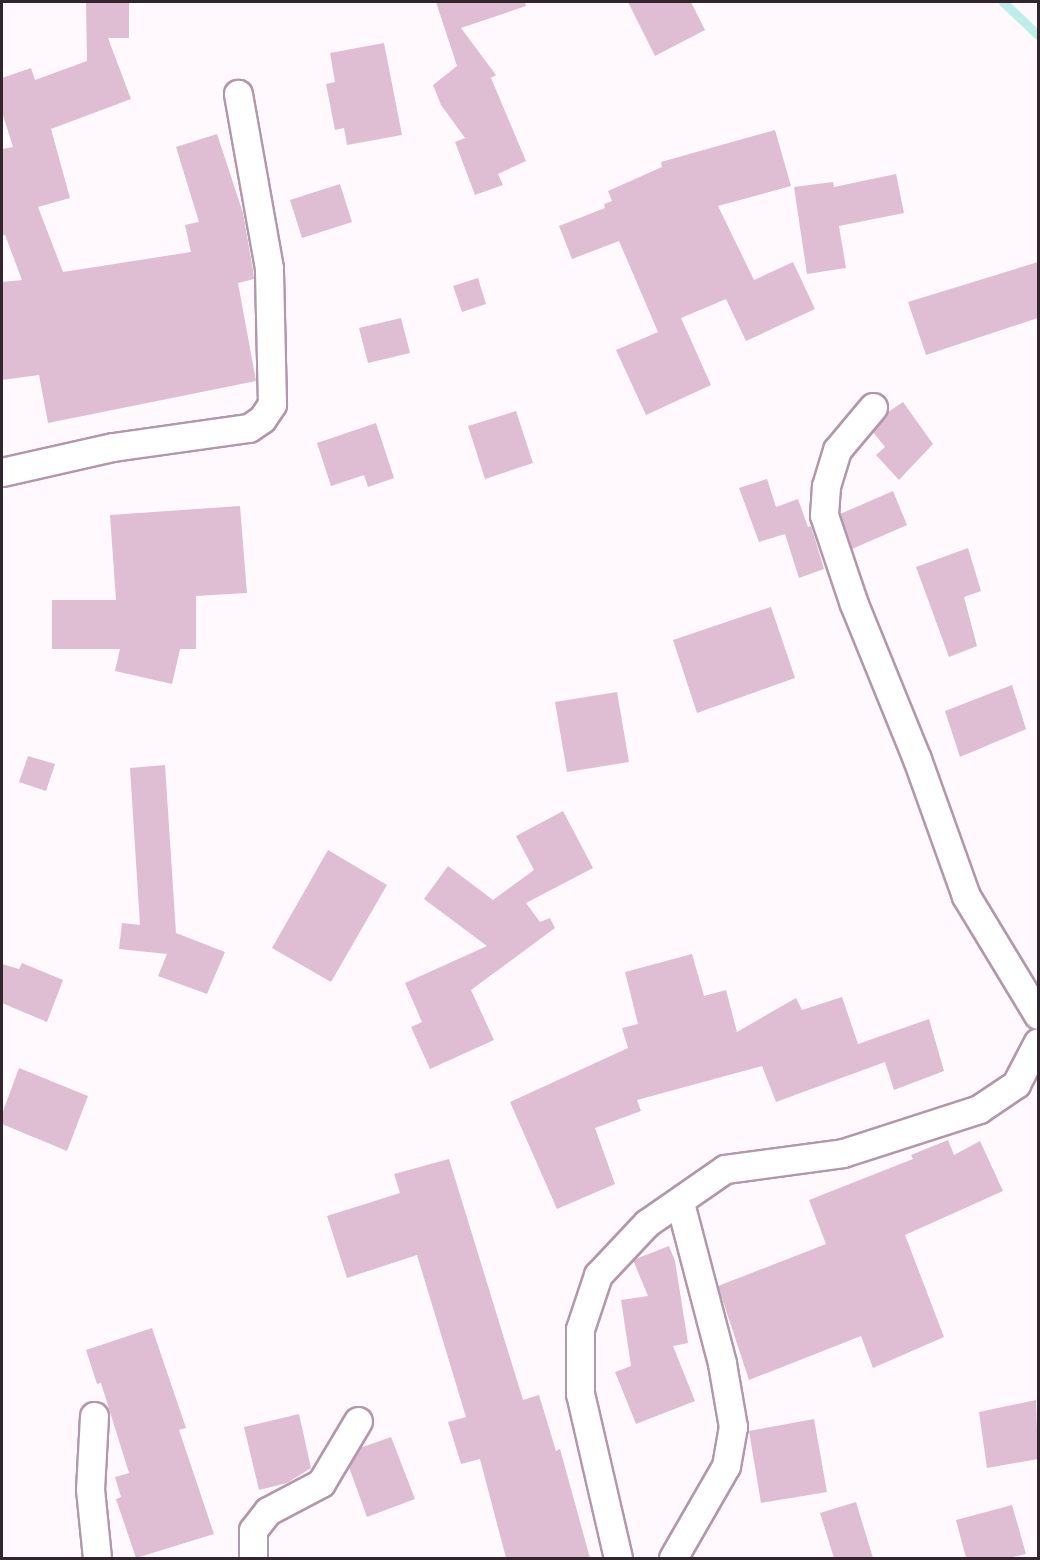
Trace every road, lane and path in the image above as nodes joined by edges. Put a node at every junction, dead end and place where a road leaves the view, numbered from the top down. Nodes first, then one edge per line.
1 (238, 94) dead end
2 (873, 407) dead end
3 (2, 472) edge
4 (1038, 1015) edge
5 (1038, 1042) edge
6 (1027, 1080) edge
7 (680, 1203) junction
8 (93, 1416) dead end
9 (358, 1421) dead end
10 (97, 1558) edge
11 (253, 1558) edge
12 (618, 1558) edge
13 (673, 1558) edge

1 - 3 street
2 - 4 street
5 - 6 street
6 - 7 street
7 - 12 street
7 - 13 street
8 - 10 street
9 - 11 street

